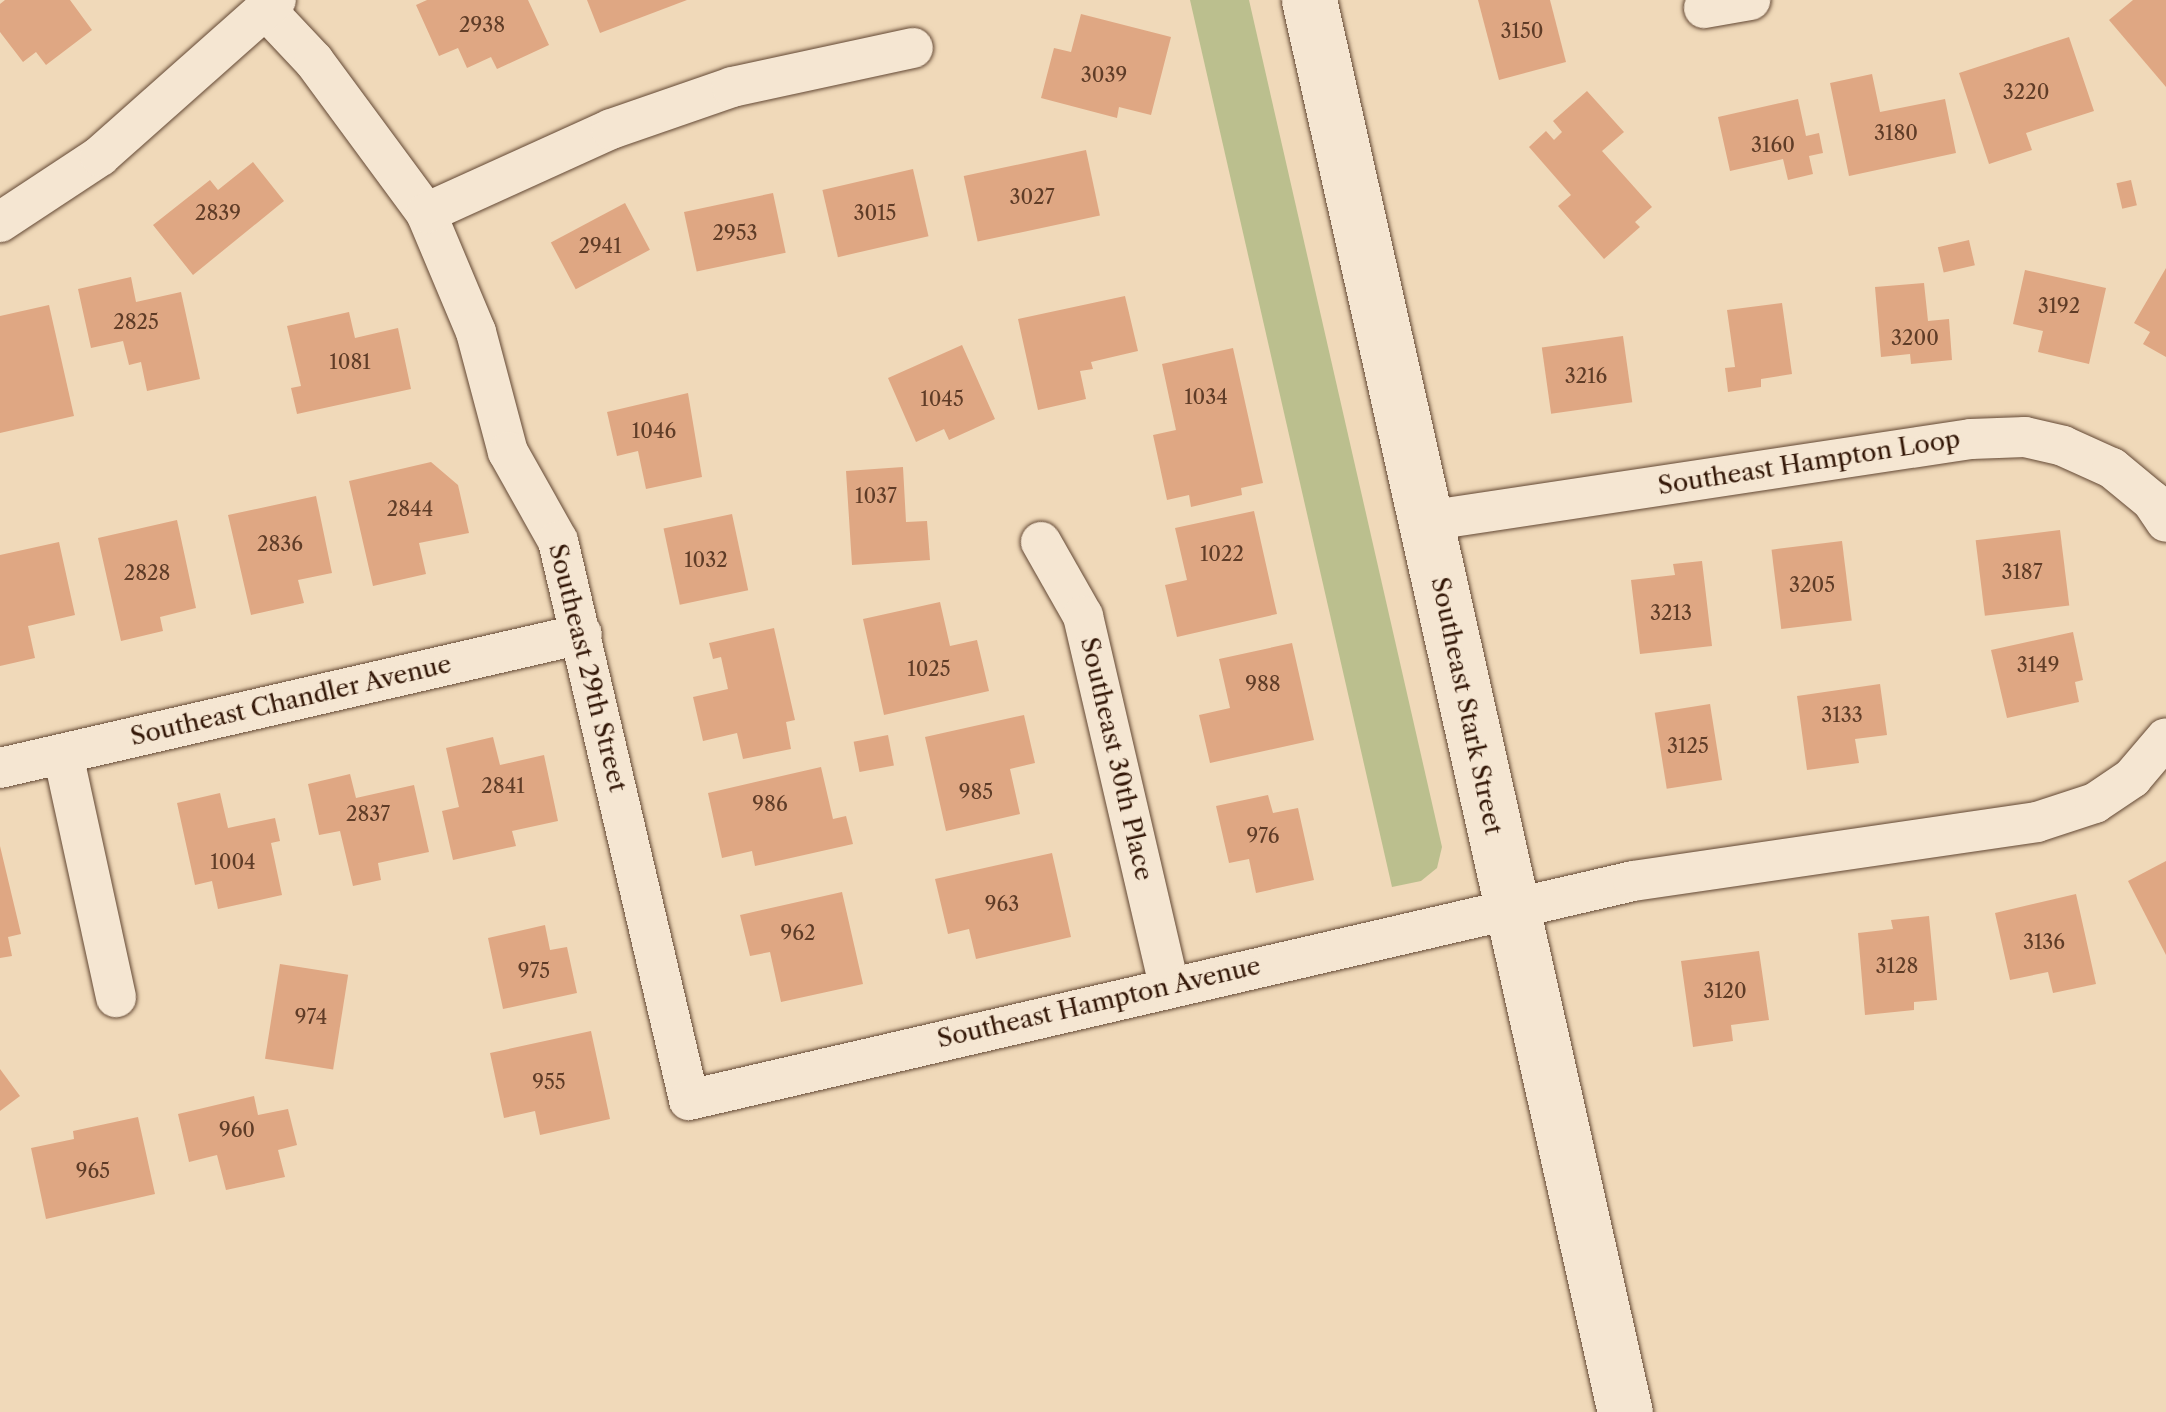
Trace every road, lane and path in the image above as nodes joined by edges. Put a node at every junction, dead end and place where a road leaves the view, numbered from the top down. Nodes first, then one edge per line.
1 (1308, 0) edge
2 (1750, 0) edge
3 (271, 5) edge
4 (1704, 8) dead end
5 (913, 48) dead end
6 (426, 213) junction
7 (0, 222) edge
8 (1426, 521) junction
9 (2166, 522) edge
10 (1041, 542) dead end
11 (582, 634) junction
12 (2166, 738) edge
13 (62, 754) junction
14 (0, 768) edge
15 (1510, 907) junction
16 (1169, 986) junction
17 (116, 997) dead end
18 (689, 1100) joint
19 (1625, 1412) edge

1 - 8 main road, Southeast Stark Street
2 - 4 street
3 - 6 street, Southeast 29th Street
3 - 7 street
5 - 6 street
6 - 11 street, Southeast 29th Street
8 - 9 street, Southeast Hampton Loop
8 - 15 main road, Southeast Stark Street
10 - 16 street, Southeast 30th Place
11 - 13 street, Southeast Chandler Avenue
11 - 18 street, Southeast 29th Street
12 - 15 street
13 - 14 street, Southeast Chandler Avenue
13 - 17 street
15 - 16 street, Southeast Hampton Avenue
15 - 19 main road, Southeast Stark Street
16 - 18 street, Southeast Hampton Avenue

